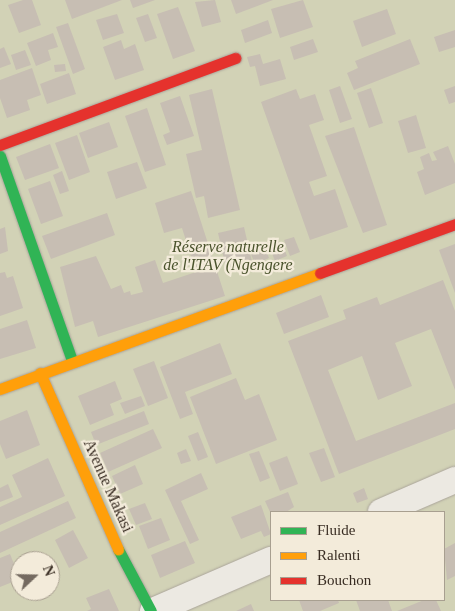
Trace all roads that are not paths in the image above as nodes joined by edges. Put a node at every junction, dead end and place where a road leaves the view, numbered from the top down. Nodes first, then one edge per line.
1 (235, 58) dead end
2 (0, 145) edge
3 (0, 156) edge
4 (455, 224) edge
5 (72, 361) junction
6 (40, 373) junction
7 (0, 389) edge
8 (455, 480) edge
9 (383, 511) edge
10 (270, 560) edge
11 (152, 611) edge

1 - 2 street
3 - 5 street
4 - 5 street
5 - 6 street
6 - 7 street
6 - 11 street, Avenue Makasi
8 - 9 street
10 - 11 street

